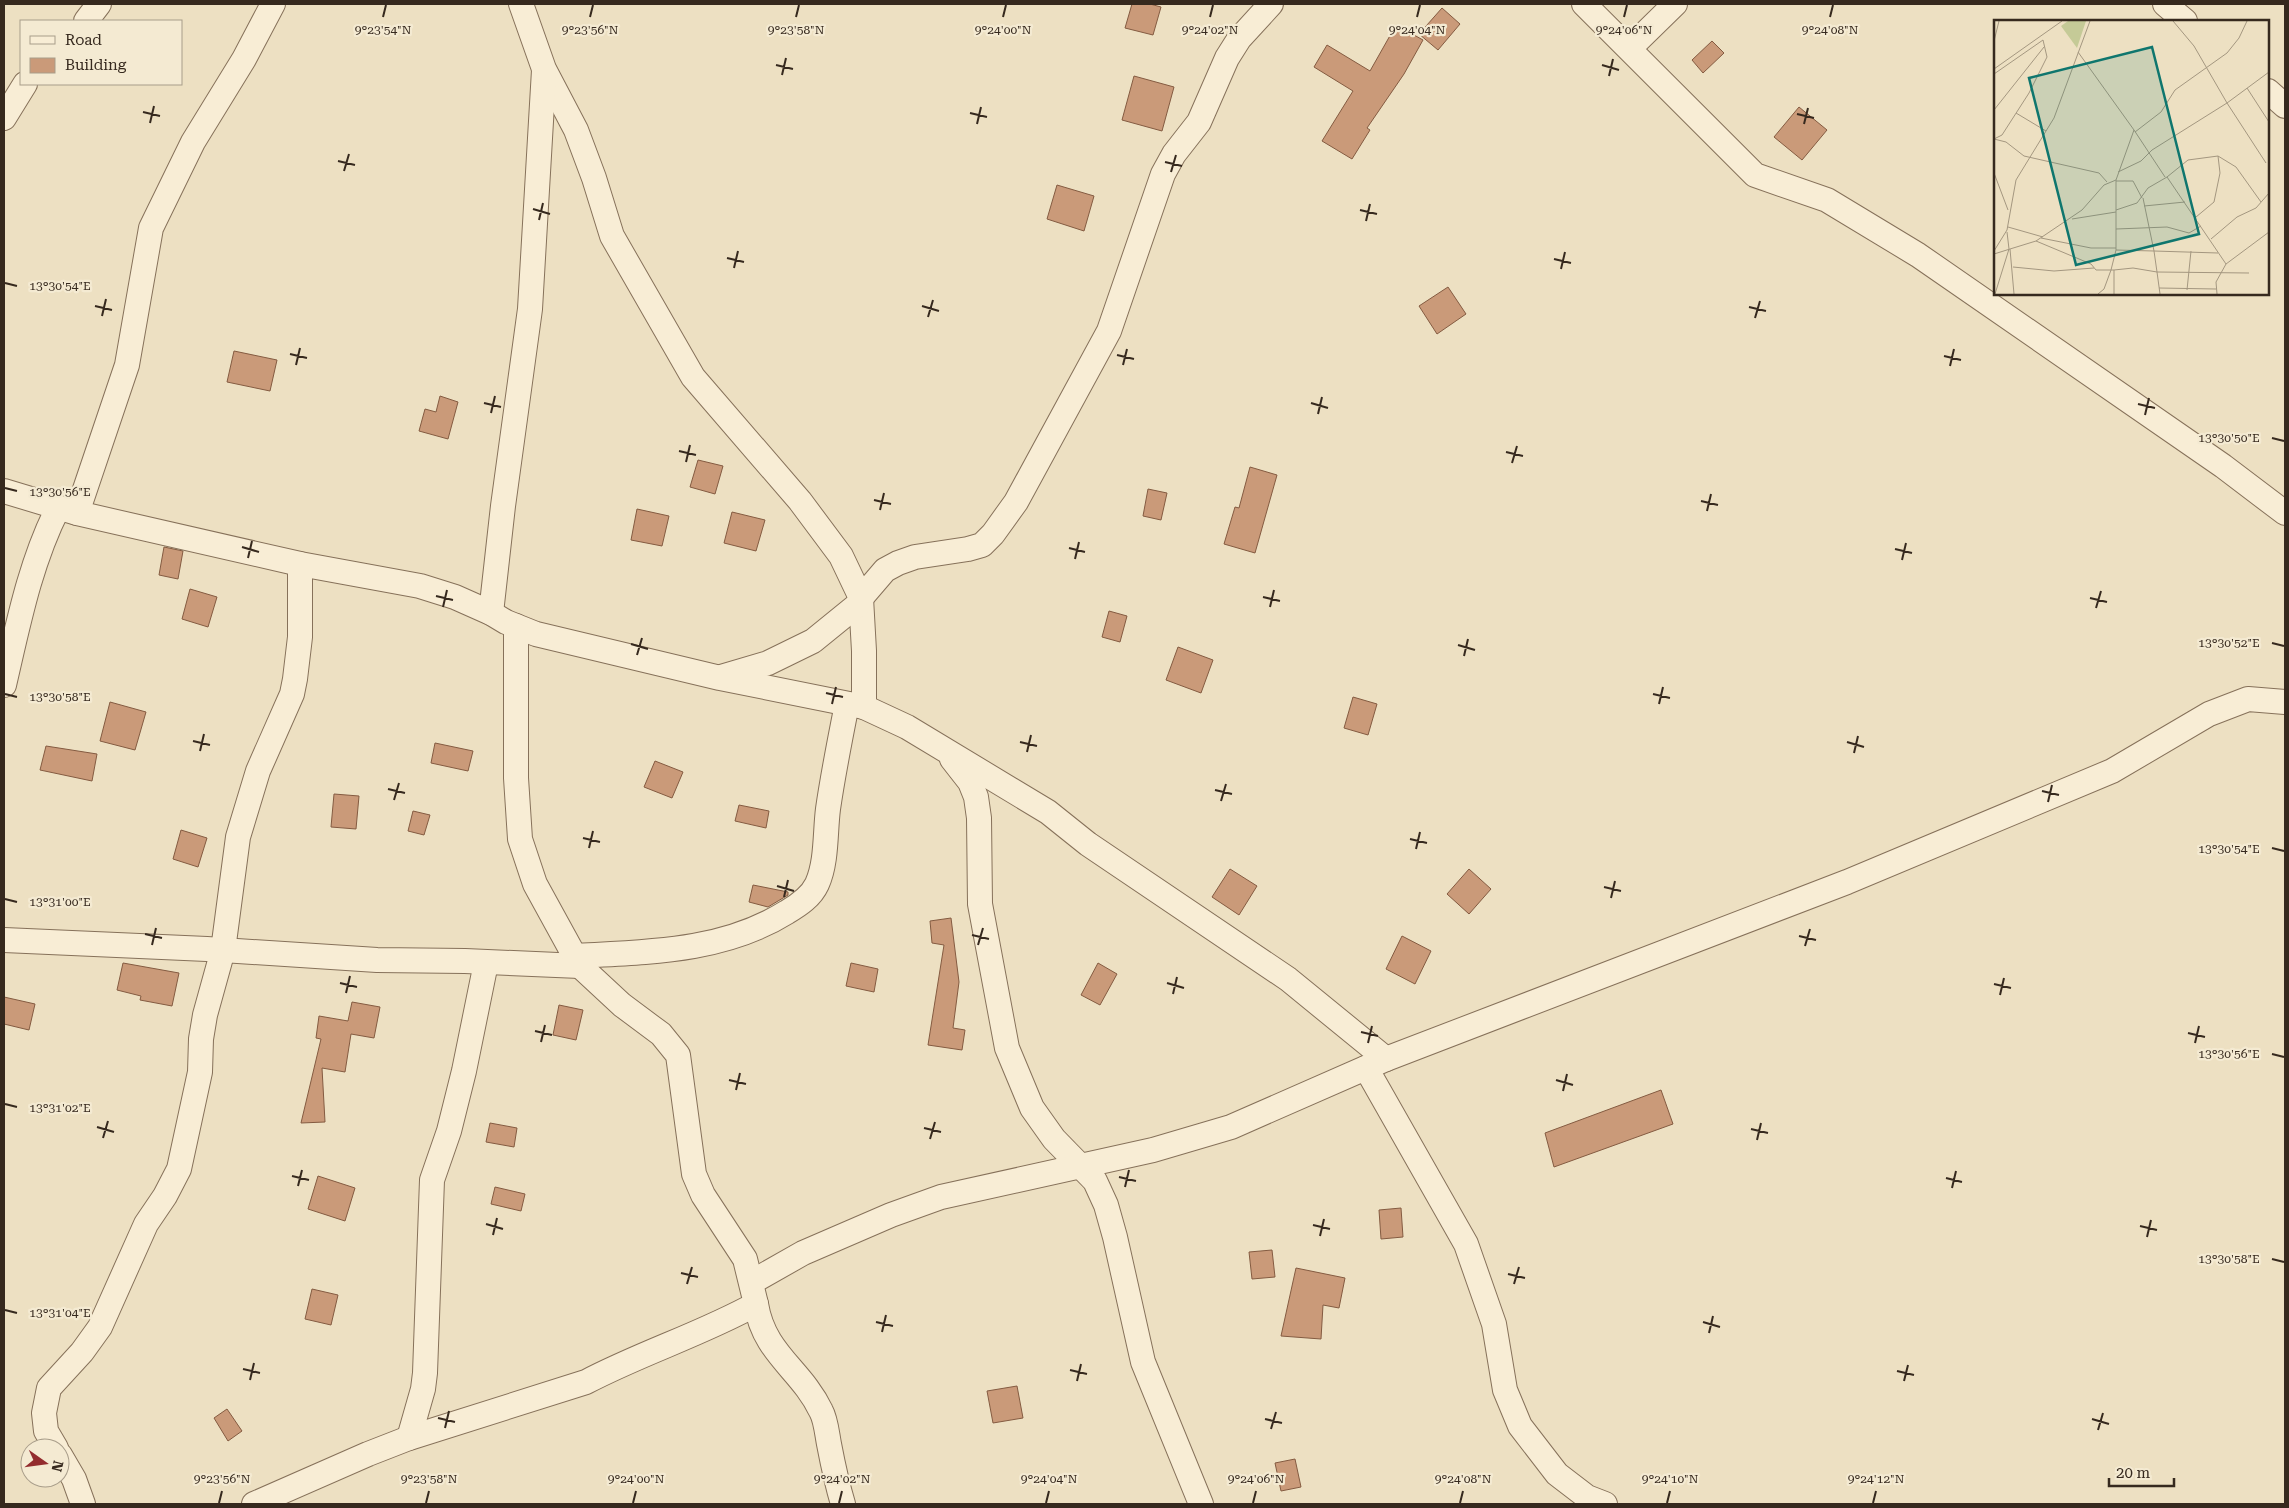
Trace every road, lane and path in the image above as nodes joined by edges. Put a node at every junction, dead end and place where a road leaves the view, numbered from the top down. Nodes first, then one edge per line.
1 (98, 4) edge
2 (273, 4) edge
3 (521, 4) edge
4 (1270, 4) edge
5 (1584, 4) edge
6 (1674, 4) edge
7 (2165, 4) edge
8 (87, 20) edge
9 (2184, 20) edge
10 (1630, 48) junction
11 (544, 69) junction
12 (24, 85) edge
13 (2269, 92) edge
14 (2285, 106) edge
15 (4, 118) edge
16 (4, 491) edge
17 (68, 510) junction
18 (2285, 513) edge
19 (300, 564) junction
20 (861, 600) junction
21 (491, 613) junction
22 (516, 626) junction
23 (720, 678) junction
24 (4, 685) edge
25 (2285, 702) edge
26 (855, 706) junction
27 (945, 749) junction
28 (4, 940) edge
29 (223, 950) junction
30 (578, 961) junction
31 (486, 963) junction
32 (1376, 1063) junction
33 (1083, 1166) junction
34 (754, 1293) junction
35 (50, 1438) edge
36 (409, 1438) junction
37 (70, 1472) edge
38 (83, 1504) edge
39 (254, 1504) edge
40 (843, 1504) edge
41 (1201, 1504) edge
42 (1605, 1504) edge

1 - 8 street
2 - 17 street
3 - 11 street
4 - 20 street
5 - 10 street
6 - 10 street
7 - 9 street
10 - 18 street
11 - 20 street
11 - 21 street
12 - 15 street
13 - 14 street
16 - 17 street
17 - 19 street
17 - 24 street
19 - 21 street
19 - 29 street
20 - 23 street
20 - 26 street
21 - 22 street
22 - 23 street
22 - 30 street
23 - 26 street
25 - 32 street
26 - 27 street
26 - 30 street
27 - 32 street
27 - 33 street
28 - 29 street
29 - 31 street
29 - 35 street
30 - 31 street
30 - 34 street
31 - 36 street
32 - 33 street
32 - 42 street
33 - 34 street
33 - 41 street
34 - 36 street
34 - 40 street
36 - 39 street
37 - 38 street

